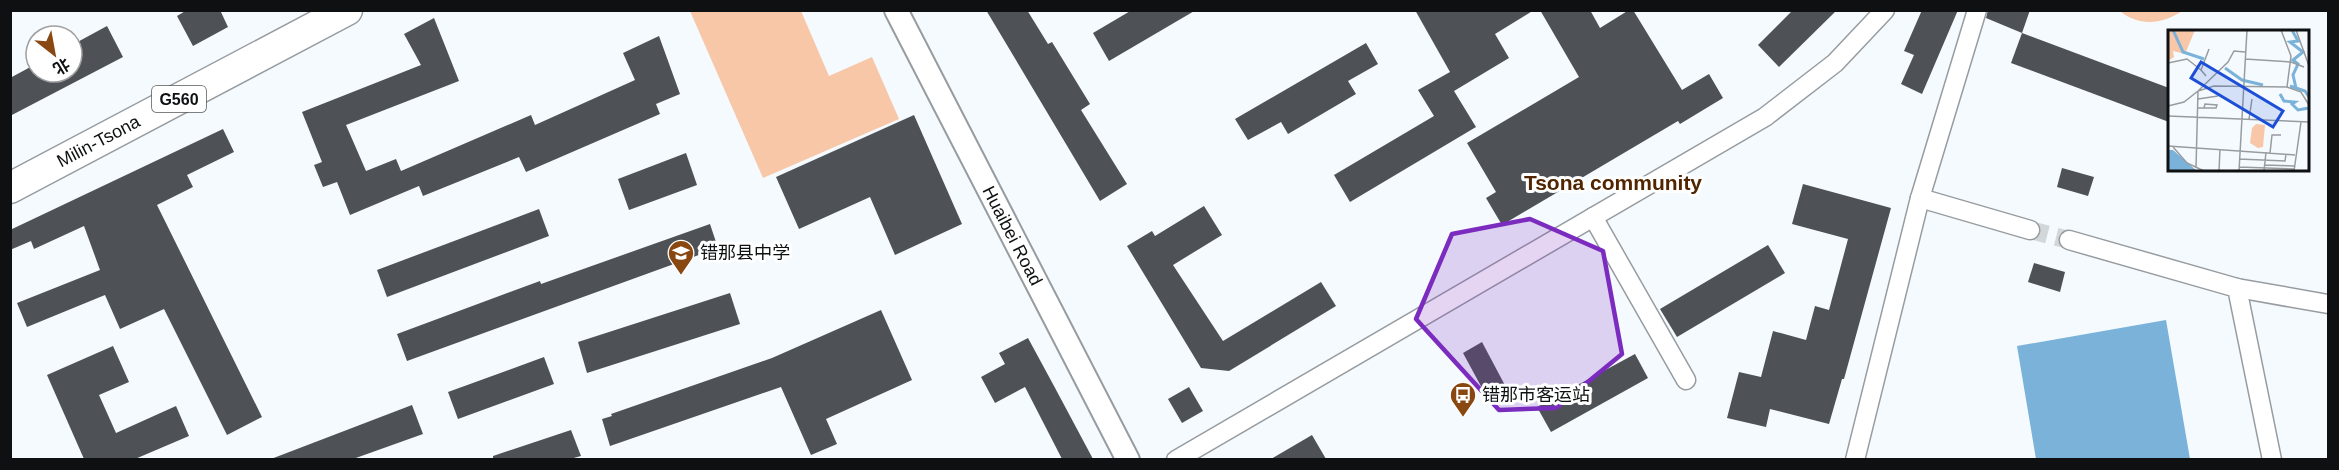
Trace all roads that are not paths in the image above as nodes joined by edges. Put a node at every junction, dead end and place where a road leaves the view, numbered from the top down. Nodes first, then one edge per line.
1 (347, 10) edge
2 (896, 10) edge
3 (1885, 10) edge
4 (1977, 10) edge
5 (10, 188) edge
6 (1920, 198) junction
7 (1593, 217) junction
8 (2030, 230) tunnel mouth
9 (2069, 240) tunnel mouth
10 (2237, 288) junction
11 (2328, 304) edge
12 (1686, 380) dead end
13 (1128, 459) edge
14 (1176, 459) edge
15 (1856, 459) edge
16 (2272, 459) edge

1 - 5 highway, Milin-Tsona / G560
2 - 13 street, Huaibei Road
3 - 7 street
4 - 6 street
6 - 8 street
6 - 15 street
7 - 12 street
7 - 14 street
9 - 10 street
10 - 11 street
10 - 16 street

